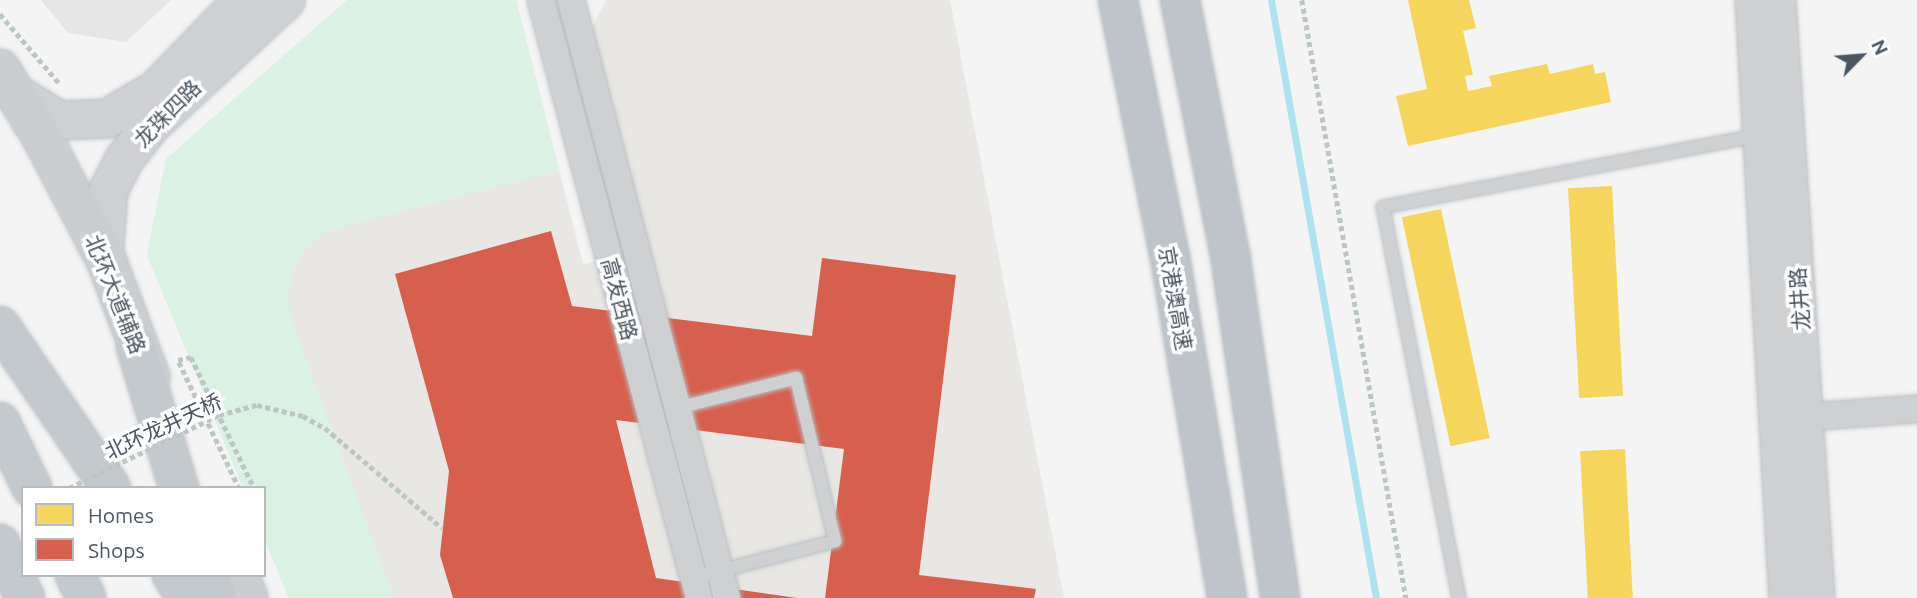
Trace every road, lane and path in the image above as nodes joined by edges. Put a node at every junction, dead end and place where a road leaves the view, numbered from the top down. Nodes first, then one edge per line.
1 (242, 0) edge
2 (285, 0) edge
3 (541, 0) edge
4 (571, 0) edge
5 (1118, 0) edge
6 (1180, 0) edge
7 (1302, 0) edge
8 (1752, 0) edge
9 (1778, 0) edge
10 (0, 14) edge
11 (7, 81) edge
12 (64, 90) dead end
13 (1760, 135) junction
14 (103, 255) junction
15 (0, 326) edge
16 (154, 347) junction
17 (178, 360) junction
18 (677, 408) junction
19 (1917, 409) edge
20 (651, 414) junction
21 (219, 415) junction
22 (1808, 417) junction
23 (0, 422) edge
24 (32, 486) edge
25 (73, 486) edge
26 (110, 486) edge
27 (179, 486) edge
28 (199, 486) edge
29 (238, 486) edge
30 (253, 486) edge
31 (442, 528) dead end
32 (0, 544) edge
33 (720, 570) junction
34 (76, 577) edge
35 (173, 577) edge
36 (210, 577) edge
37 (240, 577) edge
38 (696, 588) edge
39 (25, 598) edge
40 (86, 598) edge
41 (187, 598) edge
42 (217, 598) edge
43 (248, 598) edge
44 (727, 598) edge
45 (1227, 598) edge
46 (1280, 598) edge
47 (1406, 598) edge
48 (1459, 598) edge
49 (1786, 598) edge
50 (1817, 598) edge

1 - 11 main road, 龙珠四路
2 - 14 main road, 龙珠四路
3 - 20 street, 高发西路
4 - 18 street, 高发西路
5 - 45 highway, 京港澳高速
6 - 46 highway
7 - 47 path
8 - 13 street, 龙井路
9 - 22 street, 龙井路
10 - 12 path
11 - 14 main road, 北环大道辅路
13 - 48 lane
13 - 49 street, 龙井路
14 - 16 main road, 北环大道辅路
15 - 26 highway
16 - 17 path
16 - 27 highway
16 - 28 main road, 北环大道辅路
17 - 21 path
17 - 29 path
18 - 20 lane
18 - 33 street, 高发西路
18 - 33 lane
19 - 22 street
20 - 38 street, 高发西路
21 - 25 path, 北环龙井天桥, bridge
21 - 30 path
21 - 31 path, 北环龙井天桥, bridge
22 - 50 street, 龙井路
23 - 24 highway
32 - 39 highway
33 - 38 lane
33 - 44 street, 高发西路
34 - 40 highway
35 - 41 highway
36 - 42 highway
37 - 43 main road

